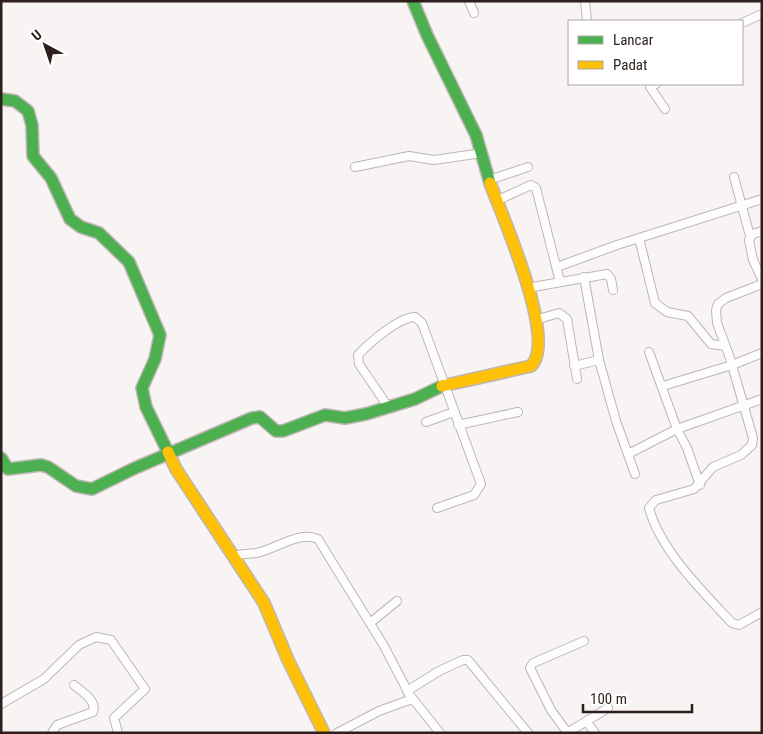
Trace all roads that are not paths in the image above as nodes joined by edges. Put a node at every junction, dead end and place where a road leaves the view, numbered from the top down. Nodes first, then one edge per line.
1 (413, 1) edge
2 (469, 1) edge
3 (588, 2) edge
4 (474, 13) dead end
5 (762, 14) edge
6 (587, 20) edge
7 (743, 23) edge
8 (651, 85) edge
9 (1, 99) edge
10 (665, 109) dead end
11 (482, 153) junction
12 (355, 168) dead end
13 (528, 168) dead end
14 (734, 177) dead end
15 (489, 180) junction
16 (762, 199) edge
17 (498, 200) junction
18 (742, 204) junction
19 (762, 230) edge
20 (750, 236) junction
21 (639, 238) junction
22 (557, 267) junction
23 (584, 277) junction
24 (762, 279) edge
25 (560, 282) junction
26 (762, 284) edge
27 (527, 288) junction
28 (613, 290) dead end
29 (536, 320) junction
30 (725, 346) junction
31 (649, 352) dead end
32 (762, 353) edge
33 (599, 360) junction
34 (574, 366) junction
35 (732, 366) junction
36 (577, 379) dead end
37 (444, 385) junction
38 (663, 386) junction
39 (762, 399) edge
40 (742, 405) junction
41 (389, 408) junction
42 (454, 412) junction
43 (518, 412) dead end
44 (426, 422) dead end
45 (458, 425) junction
46 (677, 429) junction
47 (168, 453) junction
48 (628, 454) junction
49 (1, 458) edge
50 (635, 474) dead end
51 (700, 485) junction
52 (437, 508) dead end
53 (232, 556) junction
54 (397, 601) dead end
55 (762, 612) edge
56 (370, 623) junction
57 (584, 641) dead end
58 (74, 685) dead end
59 (407, 691) junction
60 (412, 699) junction
61 (1, 704) edge
62 (608, 708) dead end
63 (586, 721) junction
64 (52, 733) edge
65 (118, 733) edge
66 (324, 733) edge
67 (337, 733) edge
68 (440, 733) edge
69 (528, 733) edge
70 (567, 733) edge
71 (594, 733) edge

1 - 11 street
2 - 4 street
3 - 6 street
5 - 7 street
8 - 10 street
9 - 47 street
11 - 12 street
11 - 15 street
13 - 15 street
14 - 18 street
15 - 17 street
16 - 18 street
17 - 22 street
17 - 27 street
18 - 20 street
18 - 21 street
19 - 20 street
20 - 24 street
21 - 22 street
21 - 30 street
22 - 25 street
23 - 25 street
23 - 28 street
23 - 33 street
25 - 27 street
26 - 30 street
27 - 29 street
29 - 34 street
29 - 37 street
30 - 35 street
31 - 38 street
32 - 35 street
33 - 34 street
33 - 48 street
34 - 36 street
35 - 38 street
35 - 40 street
37 - 41 street
37 - 41 street
37 - 42 street
38 - 46 street
39 - 40 street
40 - 46 street
40 - 51 street
41 - 47 street
42 - 44 street
42 - 45 street
43 - 45 street
45 - 52 street
46 - 48 street
46 - 51 street
47 - 49 street
47 - 53 street
48 - 50 street
51 - 55 street
53 - 56 street
53 - 66 street
54 - 56 street
56 - 59 street
57 - 70 street
58 - 64 street
59 - 60 street
59 - 69 street
60 - 67 street
60 - 68 street
61 - 65 street
62 - 63 street
63 - 70 street
63 - 71 street

